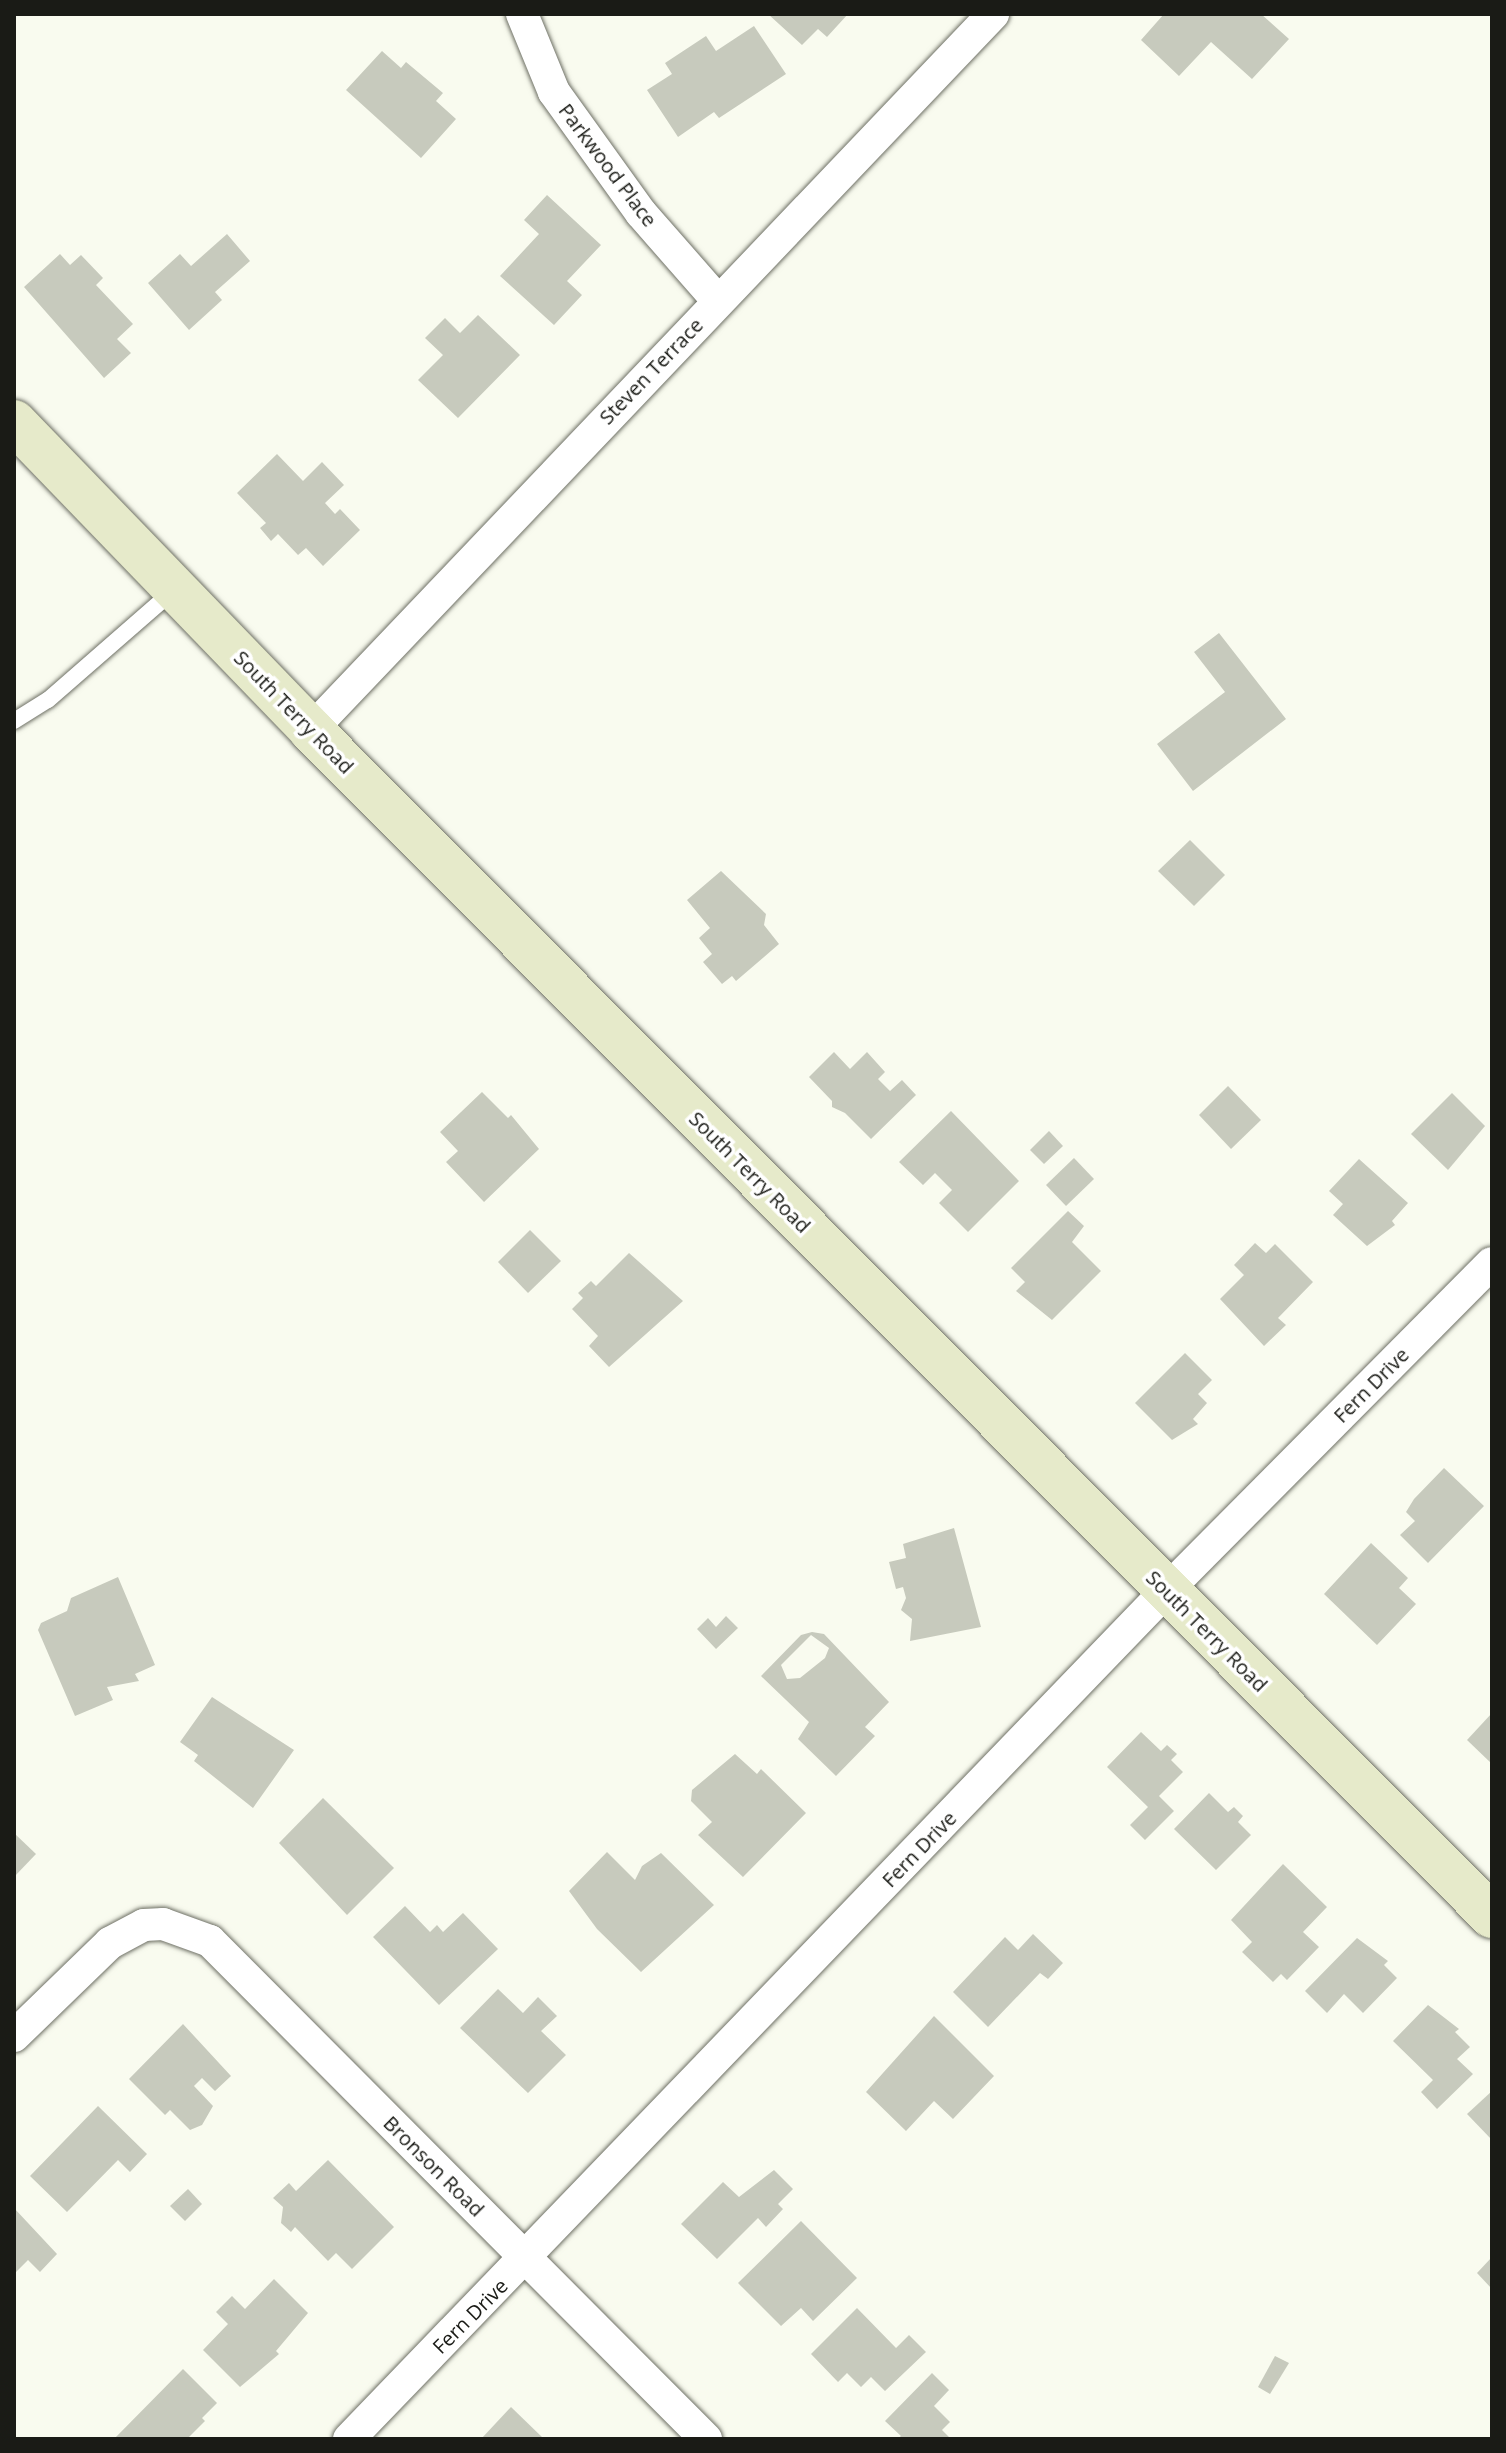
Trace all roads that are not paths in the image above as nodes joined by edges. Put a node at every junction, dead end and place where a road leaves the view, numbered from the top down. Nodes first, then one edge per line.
1 (522, 14) edge
2 (993, 14) edge
3 (718, 301) junction
4 (14, 422) edge
5 (175, 589) junction
6 (14, 721) edge
7 (311, 730) junction
8 (1492, 1263) edge
9 (1166, 1591) junction
10 (1492, 1916) edge
11 (14, 2036) edge
12 (527, 2259) junction
13 (349, 2439) edge
14 (706, 2439) edge

1 - 3 street, Parkwood Place
2 - 3 street, Steven Terrace
3 - 7 street, Steven Terrace
4 - 5 street, South Terry Road
5 - 6 lane
5 - 7 street, South Terry Road
7 - 9 street, South Terry Road
8 - 9 street, Fern Drive
9 - 10 street, South Terry Road
9 - 12 street, Fern Drive
11 - 12 street, Bronson Road
12 - 13 street, Fern Drive
12 - 14 street, Bronson Road

